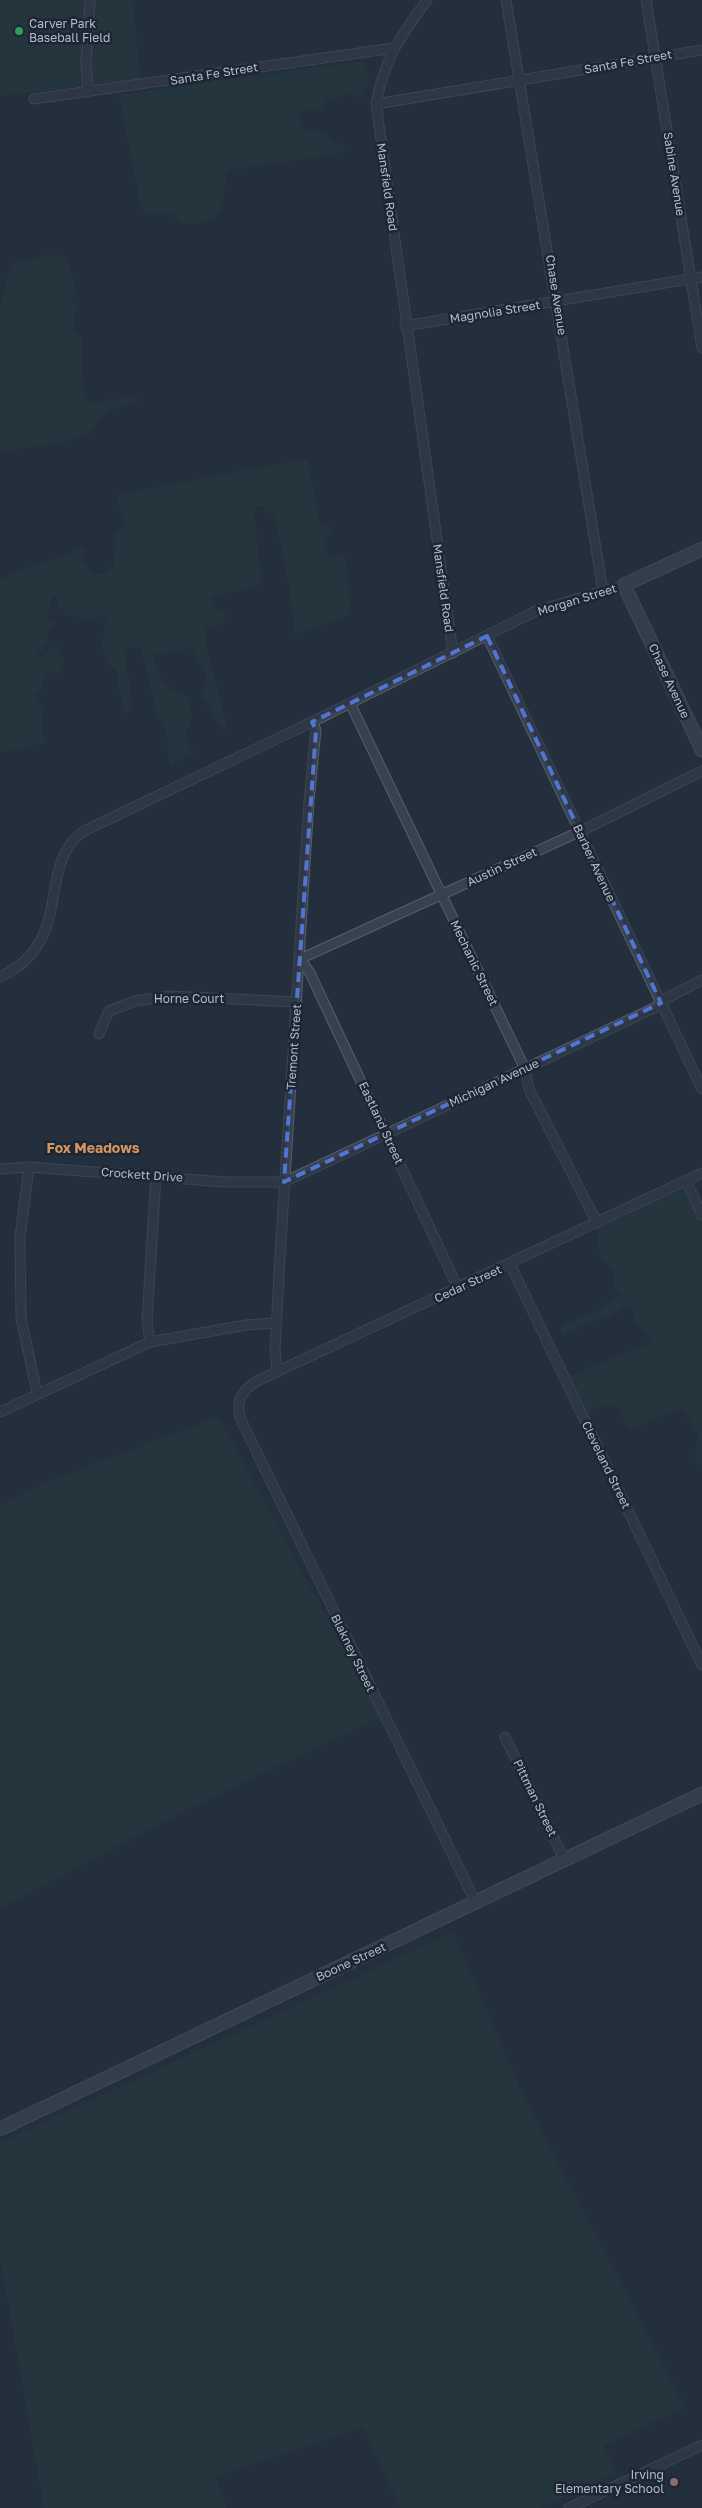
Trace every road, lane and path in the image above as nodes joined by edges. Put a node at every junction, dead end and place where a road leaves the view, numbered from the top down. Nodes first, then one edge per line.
1 (90, 0) edge
2 (427, 0) edge
3 (506, 0) edge
4 (646, 0) edge
5 (394, 48) junction
6 (702, 50) edge
7 (655, 58) junction
8 (520, 81) junction
9 (88, 92) junction
10 (34, 99) dead end
11 (376, 104) junction
12 (702, 277) edge
13 (691, 279) junction
14 (557, 302) junction
15 (405, 326) junction
16 (702, 348) edge
17 (702, 549) edge
18 (624, 585) junction
19 (603, 591) junction
20 (487, 636) junction
21 (453, 652) junction
22 (350, 703) junction
23 (312, 722) junction
24 (702, 750) edge
25 (702, 771) edge
26 (579, 832) junction
27 (441, 896) junction
28 (300, 959) junction
29 (0, 977) edge
30 (702, 980) edge
31 (297, 1002) junction
32 (660, 1003) junction
33 (99, 1034) dead end
34 (525, 1069) junction
35 (702, 1089) edge
36 (386, 1134) junction
37 (29, 1167) junction
38 (0, 1169) edge
39 (702, 1173) edge
40 (156, 1175) junction
41 (686, 1181) junction
42 (284, 1182) junction
43 (702, 1215) edge
44 (597, 1223) junction
45 (510, 1264) junction
46 (458, 1288) junction
47 (276, 1323) junction
48 (150, 1342) junction
49 (277, 1372) junction
50 (37, 1393) junction
51 (238, 1400) joint
52 (0, 1412) edge
53 (702, 1665) edge
54 (505, 1738) dead end
55 (702, 1794) edge
56 (564, 1859) junction
57 (476, 1903) junction
58 (0, 2129) edge
59 (702, 2445) edge
60 (569, 2508) edge

1 - 9 street
2 - 5 street, Mansfield Road
3 - 8 street, Chase Avenue
4 - 7 street, Sabine Avenue
5 - 9 street, Santa Fe Street
5 - 11 street, Mansfield Road
6 - 7 street, Santa Fe Street
7 - 8 street, Santa Fe Street
7 - 13 street, Sabine Avenue
8 - 11 street, Santa Fe Street
8 - 14 street, Chase Avenue
9 - 10 street, Santa Fe Street
11 - 15 street, Mansfield Road
12 - 13 street, Magnolia Street
13 - 14 street, Magnolia Street
13 - 16 street, Sabine Avenue
14 - 15 street, Magnolia Street
14 - 19 street, Chase Avenue
15 - 21 street, Mansfield Road
17 - 18 street, Morgan Street
18 - 19 street, Morgan Street
18 - 24 street, Chase Avenue
19 - 20 street, Morgan Street
20 - 21 street, Morgan Street
20 - 26 street, Barber Avenue
21 - 22 street
22 - 23 street
22 - 27 street, Mechanic Street
23 - 28 street, Tremont Street
23 - 29 street
25 - 26 street, Austin Street
26 - 27 street, Austin Street
26 - 32 street, Barber Avenue
27 - 28 street, Austin Street
27 - 34 street, Mechanic Street
28 - 31 street, Tremont Street
28 - 36 street, Eastland Street
30 - 32 street, Michigan Avenue
31 - 33 street, Horne Court
31 - 42 street, Tremont Street
32 - 34 street, Michigan Avenue
32 - 35 street, Barber Avenue
34 - 36 street, Michigan Avenue
34 - 44 street, Mechanic Street
36 - 42 street, Michigan Avenue
36 - 46 street, Eastland Street
37 - 38 street, Crockett Drive
37 - 40 street, Crockett Drive
37 - 50 street
39 - 41 street, Cedar Street
40 - 42 street, Crockett Drive
40 - 48 street
41 - 43 street
41 - 44 street, Cedar Street
42 - 47 street, Tremont Street
44 - 45 street, Cedar Street
45 - 46 street, Cedar Street
45 - 53 street, Cleveland Street
46 - 49 street, Cedar Street
47 - 48 street
47 - 49 street, Tremont Street
48 - 50 street
49 - 51 street, Cedar Street
50 - 52 street
51 - 57 street, Blakney Street
54 - 56 street, Pittman Street
55 - 56 street, Boone Street
56 - 57 street, Boone Street
57 - 58 street, Boone Street
59 - 60 street

